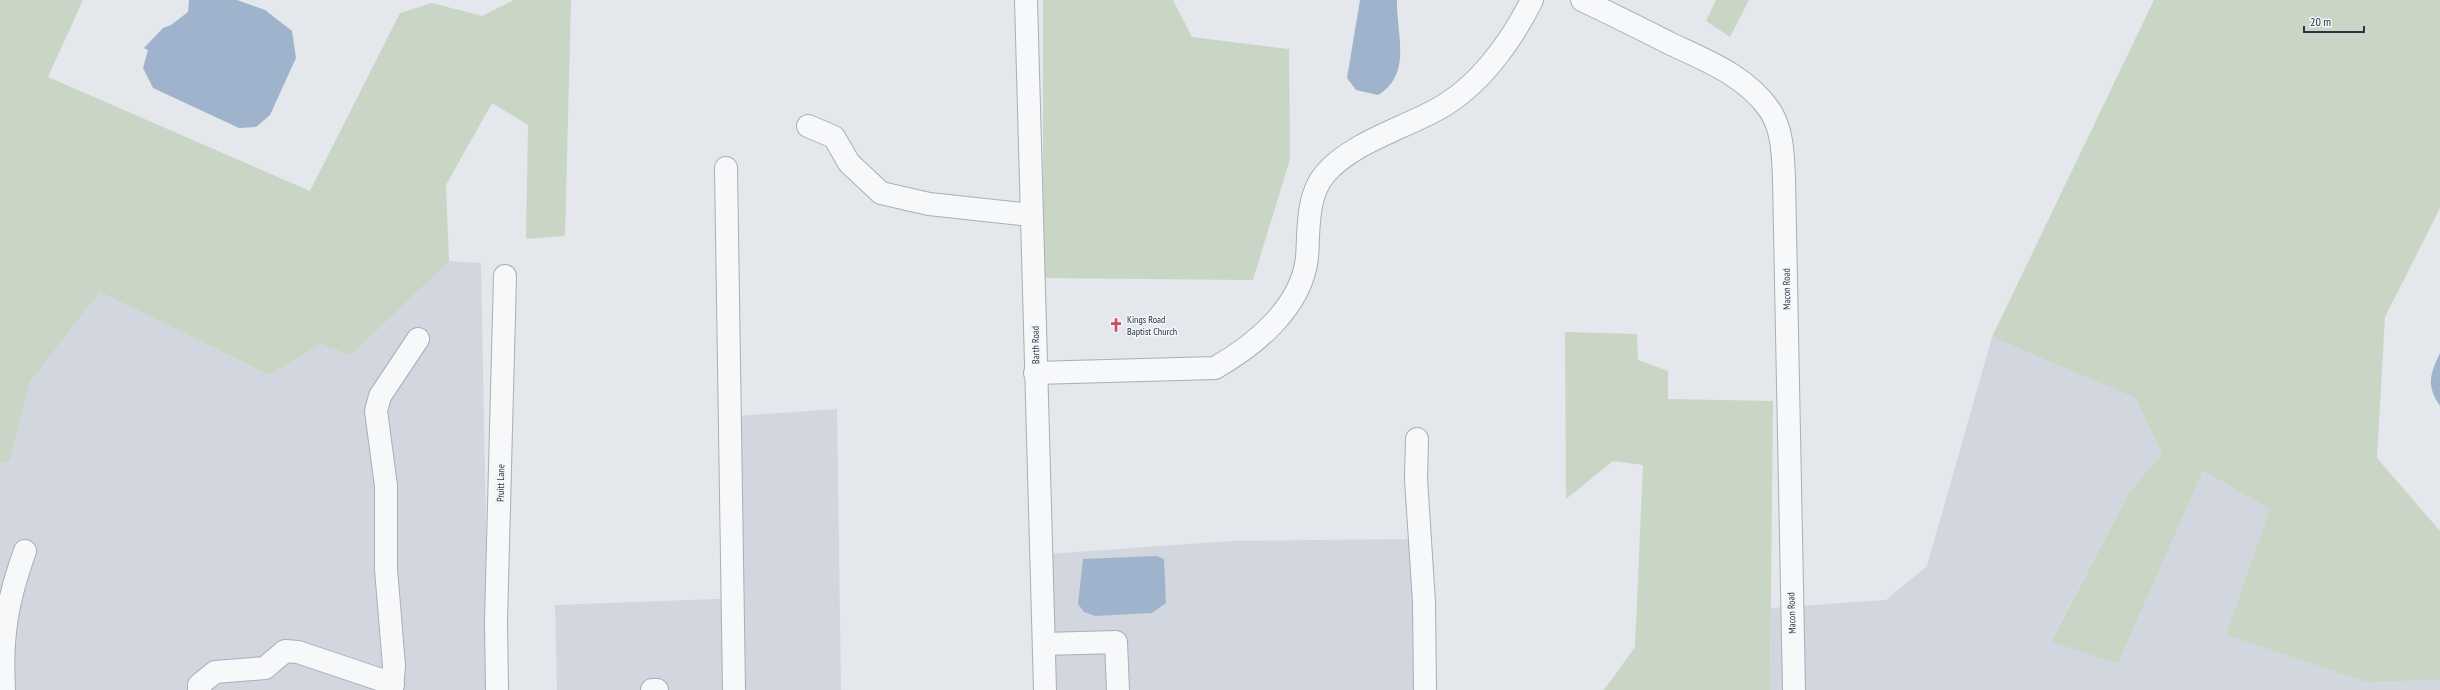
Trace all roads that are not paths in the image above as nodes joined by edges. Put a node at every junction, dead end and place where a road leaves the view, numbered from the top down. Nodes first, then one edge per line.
1 (1026, 0) edge
2 (1532, 0) edge
3 (1582, 0) edge
4 (808, 126) dead end
5 (726, 168) dead end
6 (1032, 215) junction
7 (505, 276) dead end
8 (418, 339) dead end
9 (1035, 374) junction
10 (1417, 439) dead end
11 (25, 551) dead end
12 (1044, 644) junction
13 (393, 687) edge
14 (4, 690) edge
15 (198, 690) edge
16 (497, 690) edge
17 (652, 690) edge
18 (657, 690) edge
19 (734, 690) edge
20 (1045, 690) edge
21 (1118, 690) edge
22 (1425, 690) edge
23 (1794, 690) edge

1 - 6 street, Barth Road
2 - 9 street
3 - 23 street, Macon Road
4 - 6 street
5 - 19 street
6 - 9 street, Barth Road
7 - 16 street, Pruitt Lane
8 - 13 street
9 - 12 street, Barth Road
10 - 22 street
11 - 14 street
12 - 20 street, Barth Road
12 - 21 street
13 - 15 street
17 - 18 street

